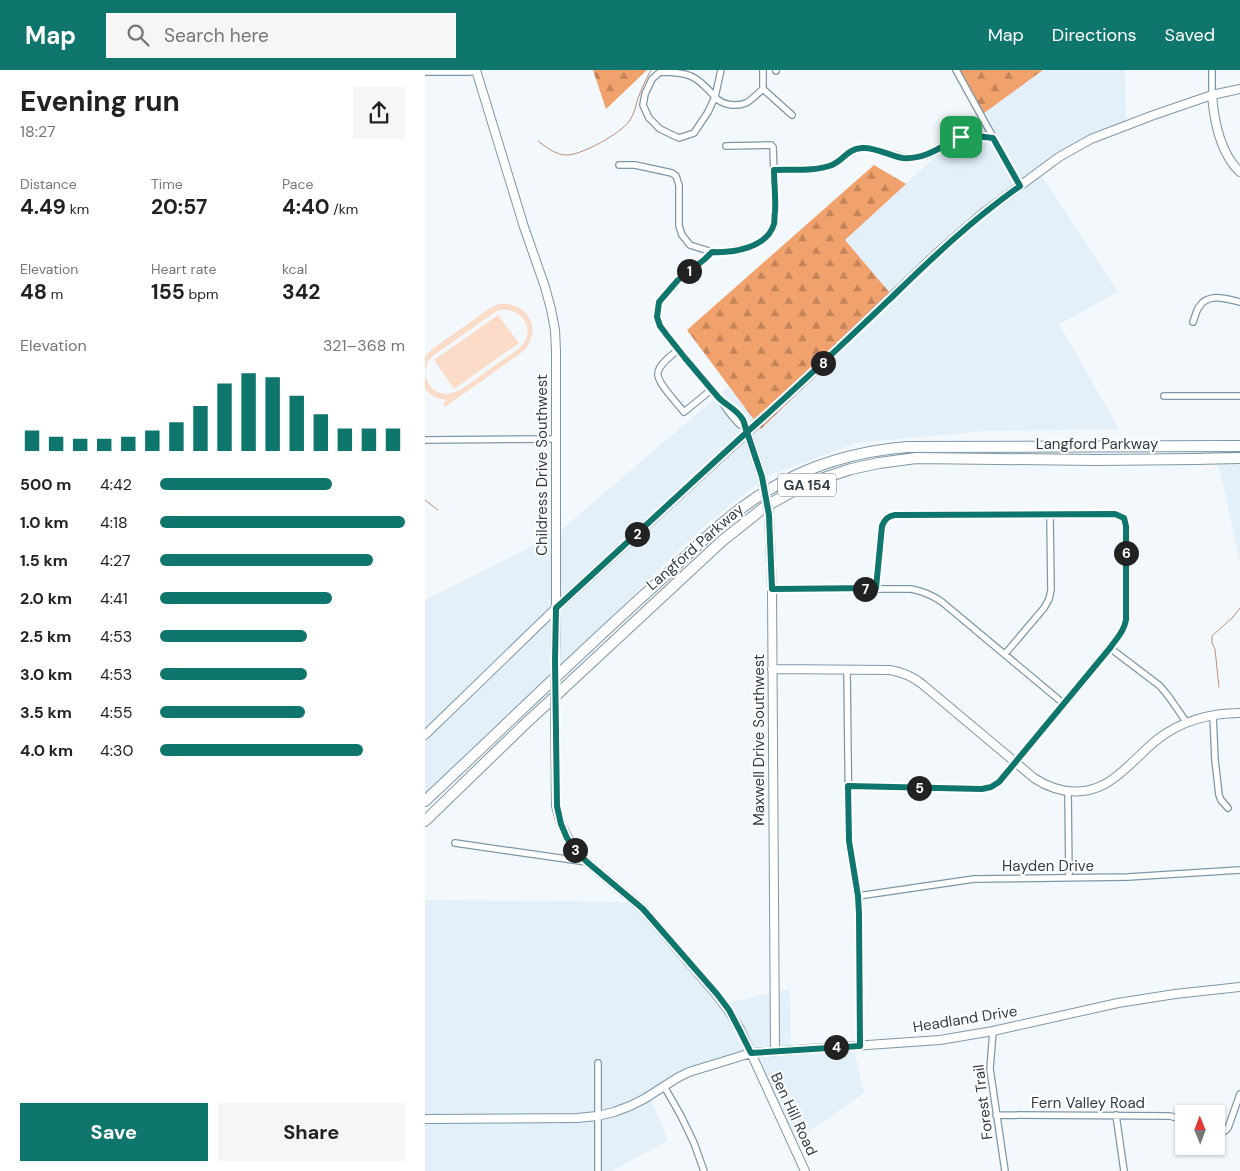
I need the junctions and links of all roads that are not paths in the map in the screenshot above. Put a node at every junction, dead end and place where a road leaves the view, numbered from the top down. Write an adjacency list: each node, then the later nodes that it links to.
1 (476, 70): 6 (street); 26 (street, Childress Drive Southwest)
2 (721, 70): 10 (street)
3 (763, 70): 7 (street)
4 (956, 70): 12 (street)
5 (1212, 70): 9 (street)
6 (425, 72)
7 (763, 89): 10 (street); 11 (street)
8 (1240, 89): 9 (street)
9 (1212, 95): 16 (street); 17 (street)
10 (715, 97): 10 (street)
11 (792, 116)
12 (993, 138): 15 (street); 17 (street)
13 (726, 146): 15 (street)
14 (619, 165): 18 (street)
15 (774, 170): 18 (street)
16 (1240, 172)
17 (1020, 186): 25 (street)
18 (712, 252): 21 (street)
19 (1240, 302): 20 (street)
20 (1193, 322)
21 (678, 350): 22 (street); 22 (street)
22 (711, 390): 25 (street)
23 (1164, 396): 24 (street)
24 (1240, 396)
25 (745, 429): 33 (street, Maxwell Drive Southwest, bridge); 34 (street)
26 (556, 439): 27 (street); 31 (street, Childress Drive Southwest)
27 (425, 440)
28 (1240, 446): 49 (highway, Langford Parkway / GA 154)
29 (1240, 458): 48 (highway, Langford Parkway / GA 154)
30 (1050, 514): 32 (street); 36 (street); 37 (street)
31 (556, 584): 34 (street); 35 (street, Childress Drive Southwest)
32 (876, 588): 33 (street); 37 (street)
33 (772, 589): 38 (street, Maxwell Drive Southwest)
34 (573, 593): 35 (street)
35 (556, 608): 44 (street); 54 (street, Childress Drive Southwest, bridge)
36 (1110, 648): 40 (street); 43 (street)
37 (1005, 654): 40 (street)
38 (772, 669): 39 (street); 61 (street, Maxwell Drive Southwest)
39 (847, 669): 45 (street); 46 (street)
40 (1064, 704): 45 (street)
41 (1240, 713): 42 (street)
42 (1213, 715): 43 (street); 50 (street)
43 (1187, 723): 47 (street)
44 (425, 735)
45 (1016, 763): 46 (street); 47 (street)
46 (848, 786): 57 (street)
47 (1068, 792): 56 (street)
48 (447, 800): 51 (highway, Langford Parkway / GA 154); 52 (highway)
49 (425, 801)
50 (1228, 808)
51 (425, 820)
52 (425, 826)
53 (455, 843): 54 (street)
54 (587, 862): 62 (street, Ben Hill Road)
55 (1240, 870): 56 (street, Hayden Drive)
56 (1069, 878): 57 (street, Hayden Drive)
57 (858, 896): 60 (street)
58 (1240, 988): 59 (street, Headland Drive)
59 (993, 1030): 60 (street, Headland Drive); 68 (street, Forest Trail)
60 (860, 1046): 61 (street, Headland Drive)
61 (775, 1051): 62 (street, Headland Drive)
62 (751, 1053): 64 (street, Headland Drive); 74 (street, Ben Hill Road)
63 (598, 1063): 67 (street)
64 (664, 1086): 67 (street, Headland Drive); 73 (street)
65 (1240, 1094): 71 (street)
66 (1116, 1115): 68 (street, Fern Valley Road); 69 (street, Fern Valley Road); 76 (street)
67 (597, 1116): 70 (street, Headland Drive); 72 (street)
68 (997, 1116): 75 (street, Forest Trail)
69 (1175, 1117)
70 (425, 1119)
71 (1225, 1131)
72 (597, 1171)
73 (704, 1171)
74 (805, 1171)
75 (1005, 1171)
76 (1124, 1171)

